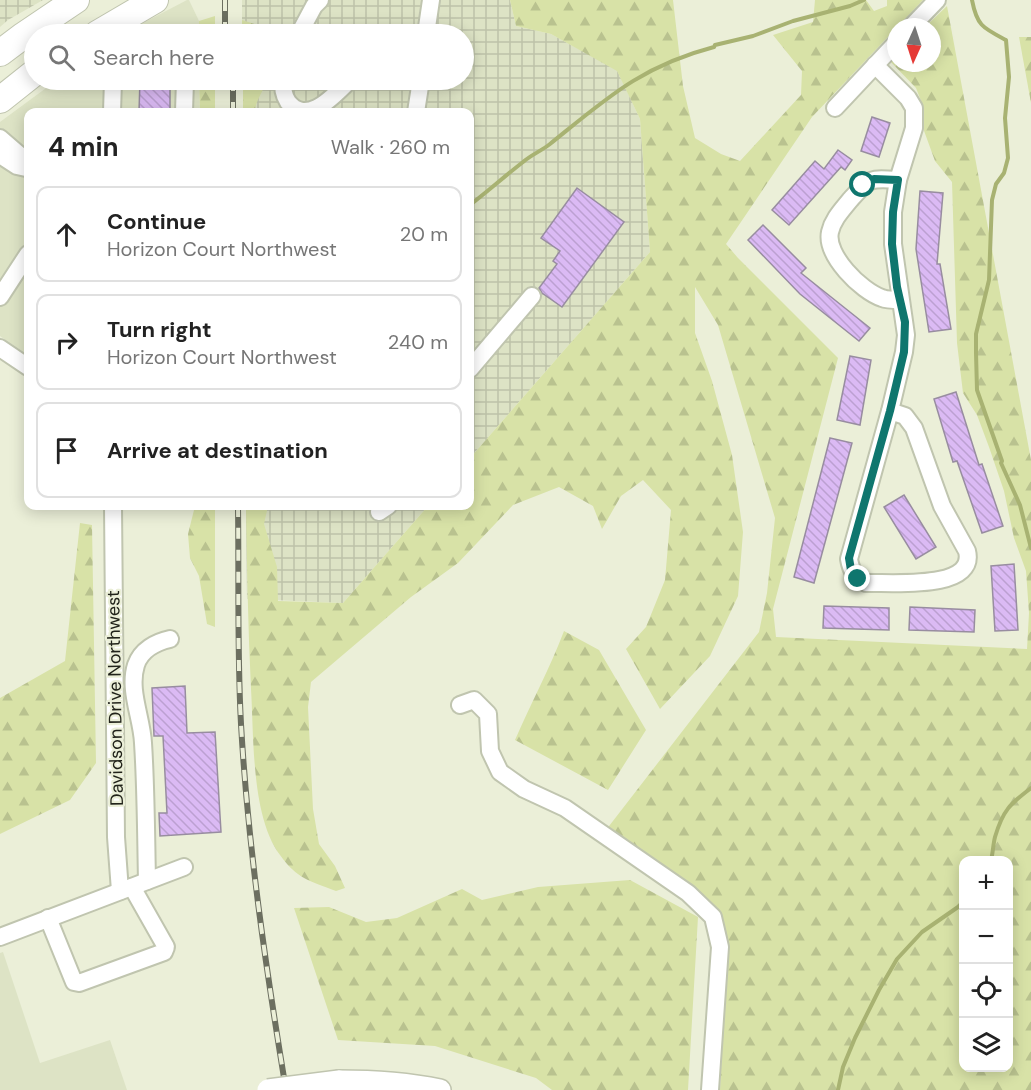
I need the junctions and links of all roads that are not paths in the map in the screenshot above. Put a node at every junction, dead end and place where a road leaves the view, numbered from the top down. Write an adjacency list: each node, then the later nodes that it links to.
1 (76, 0): 7 (highway)
2 (155, 0): 8 (highway)
3 (320, 0): 9 (street)
4 (432, 0): 10 (street)
5 (937, 0): 6 (street)
6 (920, 18)
7 (39, 24)
8 (114, 24)
9 (304, 24)
10 (428, 24)
11 (24, 34): 13 (highway)
12 (887, 52): 14 (street)
13 (0, 53)
14 (875, 65): 27 (street); 32 (street)
15 (24, 81): 21 (highway)
16 (113, 90): 22 (street)
17 (185, 90): 23 (street)
18 (283, 90): 24 (street)
19 (340, 90): 25 (street)
20 (419, 90): 26 (street)
21 (0, 100)
22 (112, 108)
23 (184, 108)
24 (294, 108)
25 (316, 108)
26 (417, 108)
27 (835, 108)
28 (0, 138): 30 (street)
29 (0, 155): 31 (street)
30 (24, 162)
31 (24, 168)
32 (898, 180): 36 (street); 36 (street)
33 (24, 260): 34 (street)
34 (0, 297)
35 (532, 297): 39 (street)
36 (900, 300): 40 (street)
37 (0, 348): 38 (street)
38 (24, 364)
39 (474, 364)
40 (890, 411): 40 (street)
41 (113, 510): 43 (street, Davidson Drive Northwest)
42 (170, 639): 44 (street)
43 (114, 660): 44 (street); 47 (street, Davidson Drive Northwest)
44 (138, 661): 47 (street)
45 (460, 705): 52 (street)
46 (183, 867): 47 (street)
47 (133, 886): 48 (street); 48 (street, Davidson Drive Northwest)
48 (48, 918): 49 (street)
49 (0, 937)
50 (268, 1090): 51 (main road, bridge)
51 (440, 1090)
52 (710, 1090)

